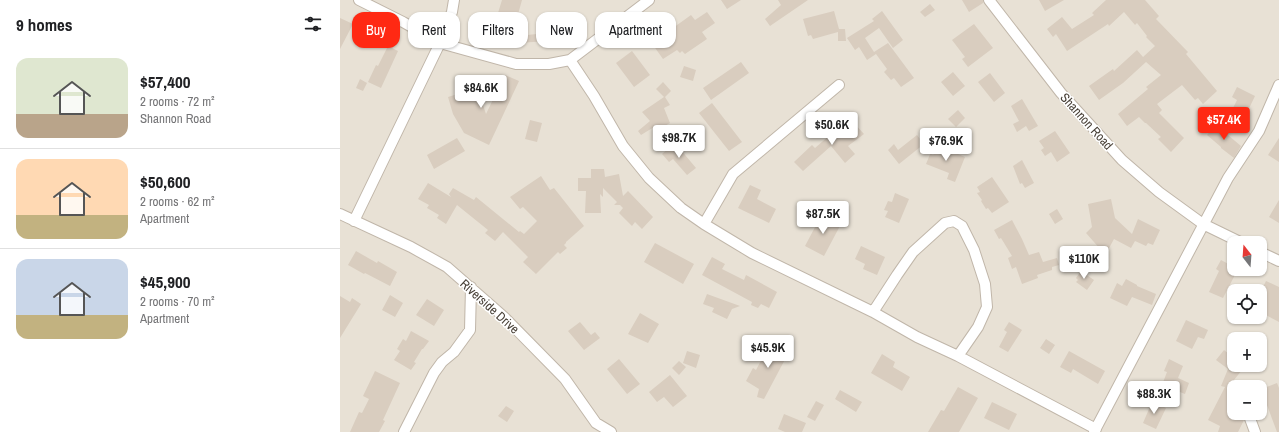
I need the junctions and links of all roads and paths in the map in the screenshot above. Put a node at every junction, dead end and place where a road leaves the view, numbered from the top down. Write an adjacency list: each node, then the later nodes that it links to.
1 (359, 0): 6 (street)
2 (454, 0): 5 (street)
3 (650, 0): 9 (street)
4 (989, 0): 15 (street, Shannon Road)
5 (452, 12)
6 (408, 25)
7 (438, 48): 13 (street)
8 (458, 48): 9 (street)
9 (570, 60): 14 (street)
10 (839, 85): 14 (street)
11 (1279, 85): 15 (street)
12 (340, 214): 13 (street, Riverside Drive)
13 (354, 221): 19 (street, Riverside Drive)
14 (704, 224): 20 (street)
15 (1203, 224): 16 (street, Shannon Road); 23 (street)
16 (1228, 236)
17 (1267, 255): 18 (street)
18 (1279, 261)
19 (471, 287): 24 (street); 25 (street, Riverside Drive)
20 (873, 312): 21 (street); 21 (street)
21 (958, 356): 23 (street)
22 (1251, 420): 26 (street)
23 (1095, 430)
24 (404, 432)
25 (611, 432)
26 (1255, 432)

